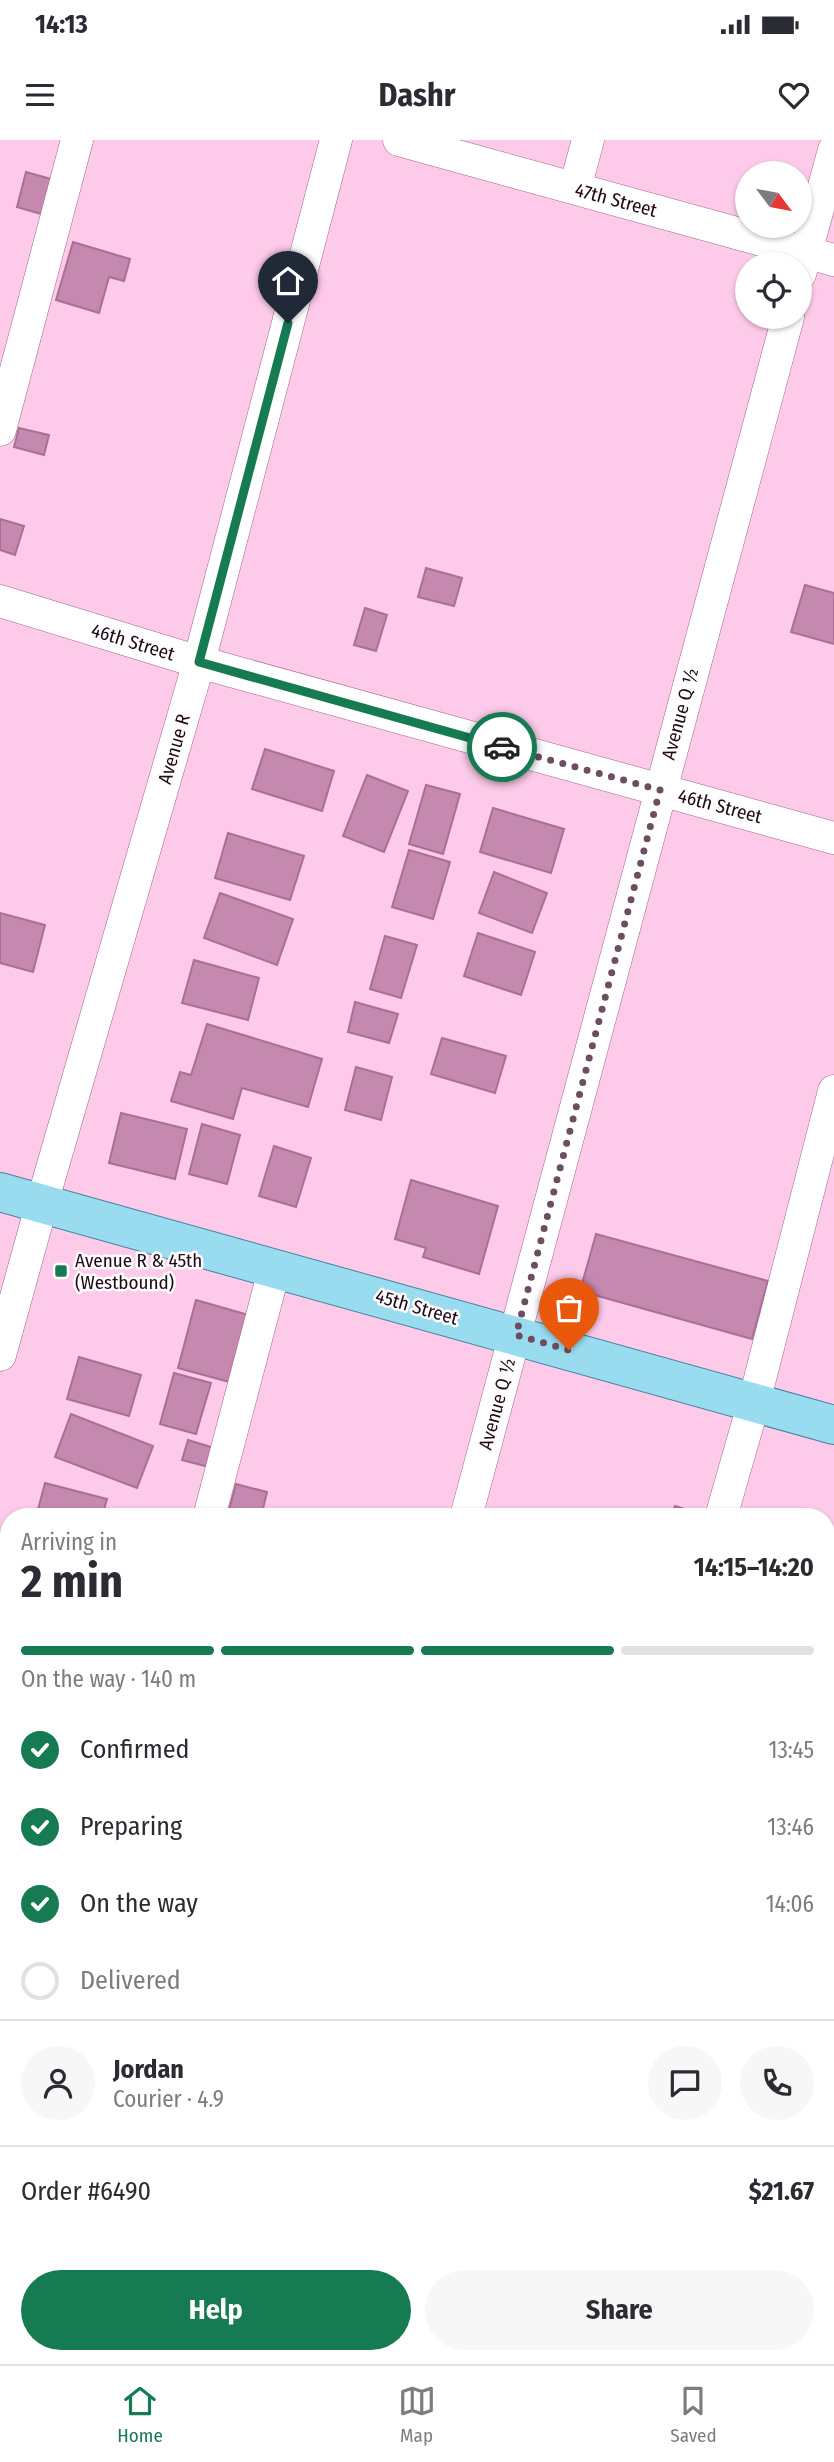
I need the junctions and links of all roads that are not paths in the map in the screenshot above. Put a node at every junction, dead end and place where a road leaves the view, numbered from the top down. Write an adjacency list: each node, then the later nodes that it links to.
1 (77, 140): 9 (street)
2 (336, 140): 11 (street, Avenue R)
3 (399, 140): 6 (street, 47th Street)
4 (588, 140): 6 (street)
5 (834, 150): 7 (street)
6 (575, 188): 7 (street, 47th Street)
7 (813, 262)
8 (785, 329): 12 (street, Avenue Q ½)
9 (0, 430)
10 (0, 601): 11 (street, 46th Street)
11 (199, 662): 12 (street, 46th Street); 16 (street, Avenue R)
12 (660, 790): 13 (street, 46th Street); 18 (street, Avenue Q ½)
13 (834, 838)
14 (834, 1091): 20 (street)
15 (0, 1192): 16 (main road, 45th Street)
16 (42, 1203): 17 (main road, 45th Street); 19 (street, Avenue R)
17 (275, 1267): 18 (main road, 45th Street); 22 (street)
18 (516, 1335): 20 (main road, 45th Street); 23 (street, Avenue Q ½)
19 (0, 1355)
20 (754, 1402): 21 (main road, 45th Street); 24 (street)
21 (834, 1424)
22 (211, 1508)
23 (468, 1508)
24 (724, 1508)

